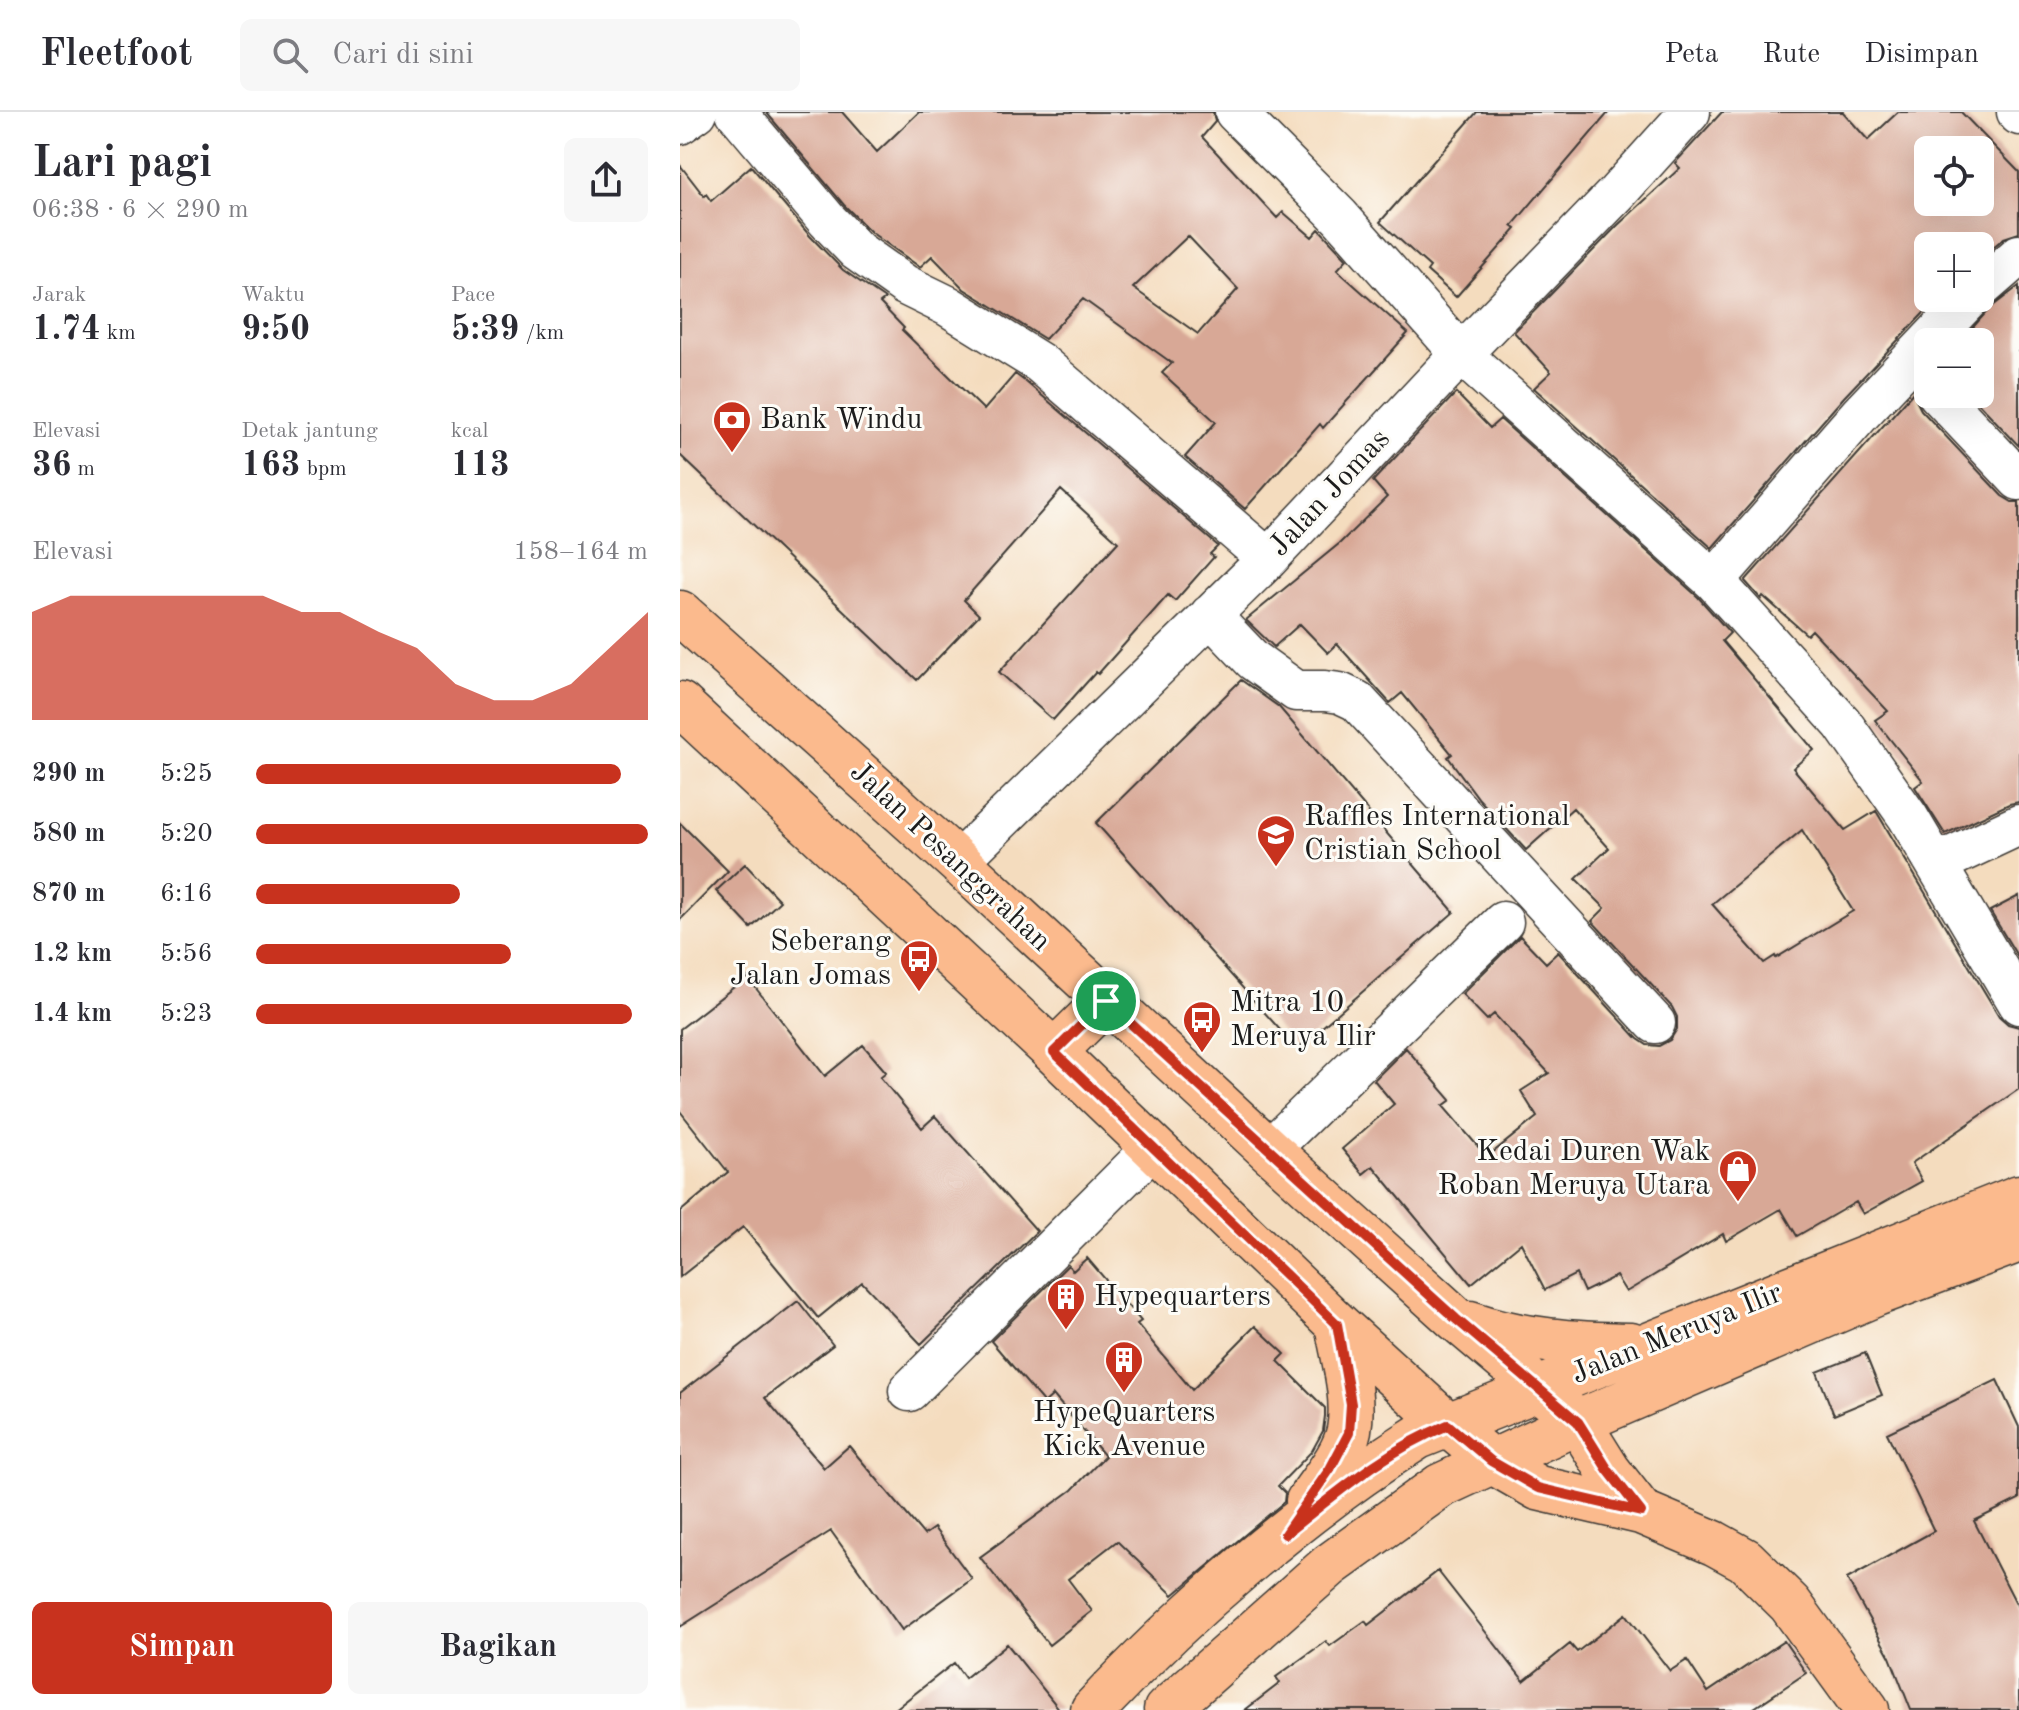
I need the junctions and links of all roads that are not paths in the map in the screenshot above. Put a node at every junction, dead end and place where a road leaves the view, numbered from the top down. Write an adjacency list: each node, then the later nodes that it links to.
1 (697, 112): 5 (street)
2 (736, 112): 12 (street)
3 (1235, 112): 8 (street)
4 (1690, 112): 8 (street, Jalan Jomas)
5 (680, 124)
6 (2019, 255): 7 (street)
7 (1994, 277)
8 (1461, 354): 12 (street, Jalan Jomas); 13 (street)
9 (1914, 377): 13 (street)
10 (1951, 408): 11 (street)
11 (2019, 480)
12 (1268, 559): 15 (street, Jalan Jomas)
13 (1714, 581): 19 (street)
14 (680, 613): 18 (main road, Jalan Pesanggrahan)
15 (1210, 615): 18 (street, Jalan Jomas); 23 (street)
16 (680, 704): 24 (main road)
17 (2019, 825): 19 (street)
18 (958, 862): 21 (main road, Jalan Pesanggrahan)
19 (1936, 864): 22 (street)
20 (1503, 922): 26 (street)
21 (1106, 1001): 24 (main road); 26 (main road, Jalan Pesanggrahan)
22 (2019, 1004)
23 (1655, 1023)
24 (1054, 1052): 25 (main road)
25 (1154, 1147): 30 (main road); 33 (street)
26 (1269, 1150): 29 (main road, Jalan Pesanggrahan)
27 (2019, 1197): 31 (main road, Jalan Meruya Ilir)
28 (2019, 1240): 34 (main road, Jalan Meruya Ilir)
29 (1456, 1319): 31 (main road); 32 (main road, Jalan Pesanggrahan)
30 (1337, 1324): 35 (main road); 38 (main road)
31 (1647, 1345): 32 (main road, Jalan Meruya Ilir)
32 (1541, 1389): 34 (main road, Jalan Pesanggrahan); 35 (main road, Jalan Meruya Ilir)
33 (909, 1391)
34 (1578, 1422): 36 (main road, Jalan Meruya Ilir); 37 (main road, Jalan Pesanggrahan)
35 (1448, 1425): 36 (main road); 38 (main road, Jalan Meruya Ilir)
36 (1491, 1461): 37 (main road); 40 (main road, Jalan Meruya Ilir)
37 (1641, 1512): 41 (main road)
38 (1285, 1534): 39 (main road, Jalan Meruya Ilir)
39 (1093, 1710)
40 (1166, 1710)
41 (1867, 1710)

